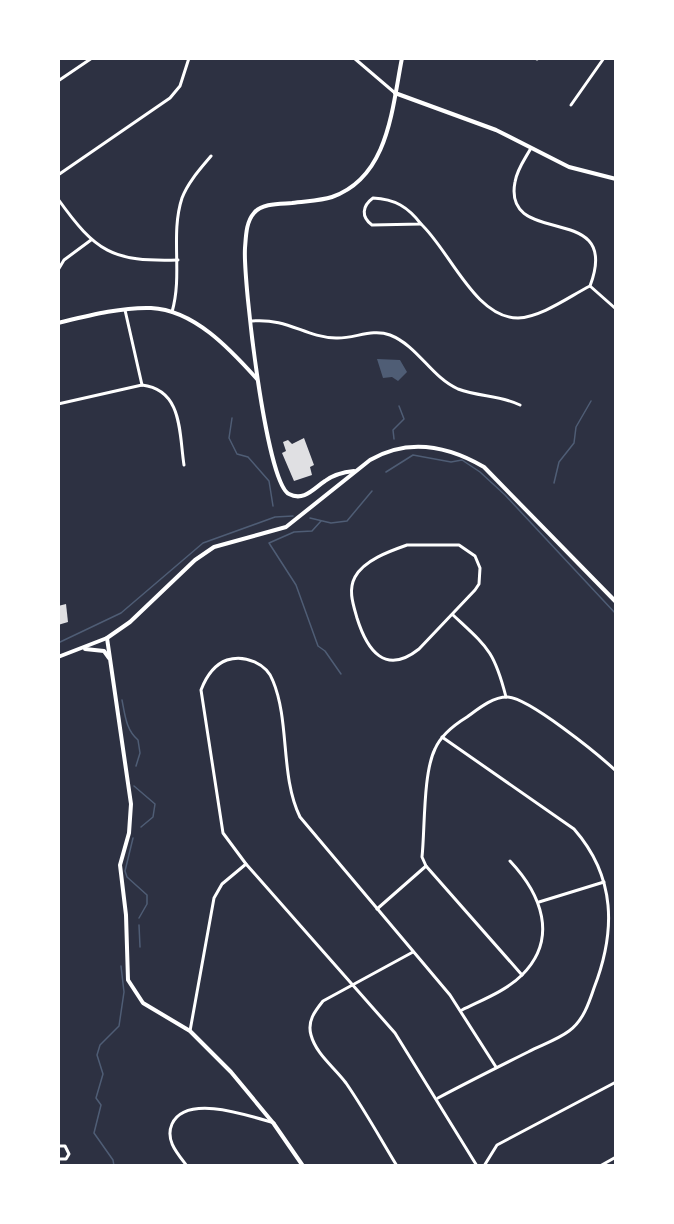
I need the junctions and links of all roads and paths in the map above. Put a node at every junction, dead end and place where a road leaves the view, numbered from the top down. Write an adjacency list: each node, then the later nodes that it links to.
1 (92, 58): 6 (street)
2 (189, 58): 11 (street)
3 (354, 58): 7 (street)
4 (402, 58): 7 (street)
5 (604, 58): 8 (street)
6 (58, 81)
7 (395, 93): 9 (street); 22 (street)
8 (571, 105)
9 (531, 148): 12 (street); 18 (street)
10 (211, 156): 16 (street)
11 (58, 175)
12 (615, 179)
13 (58, 199): 15 (street)
14 (422, 224): 14 (street); 18 (street)
15 (91, 240): 16 (street); 17 (street)
16 (178, 260): 21 (street)
17 (58, 270)
18 (590, 286): 19 (street)
19 (615, 309)
20 (125, 310): 21 (street); 23 (street); 25 (street)
21 (172, 312): 24 (street)
22 (252, 321): 24 (street); 27 (street)
23 (58, 323)
24 (257, 379): 29 (street)
25 (142, 385): 26 (street); 28 (street)
26 (58, 404)
27 (520, 405)
28 (184, 465)
29 (354, 471): 30 (street); 32 (street)
30 (615, 602)
31 (453, 615): 31 (street); 36 (street)
32 (107, 638): 33 (street); 35 (street)
33 (84, 649): 34 (street); 35 (street)
34 (58, 657)
35 (111, 661): 49 (street)
36 (506, 696): 37 (street); 38 (street)
37 (442, 737): 41 (street); 42 (street)
38 (615, 771)
39 (510, 861): 43 (street)
40 (246, 864): 44 (street); 47 (street); 49 (street)
41 (426, 866): 44 (street); 46 (street)
42 (604, 882): 43 (street); 50 (street)
43 (539, 902): 46 (street)
44 (377, 909): 45 (street)
45 (413, 952): 47 (street); 48 (street)
46 (522, 975): 48 (street)
47 (353, 985): 52 (street); 60 (street)
48 (462, 1010): 50 (street)
49 (190, 1031): 53 (street)
50 (496, 1067): 52 (street)
51 (615, 1082): 62 (street)
52 (437, 1098): 61 (street)
53 (274, 1124): 58 (street); 59 (street)
54 (58, 1146): 56 (street)
55 (615, 1157): 63 (street)
56 (60, 1160): 57 (street)
57 (60, 1166)
58 (187, 1166)
59 (303, 1166)
60 (397, 1166)
61 (477, 1166)
62 (484, 1166)
63 (600, 1166)

